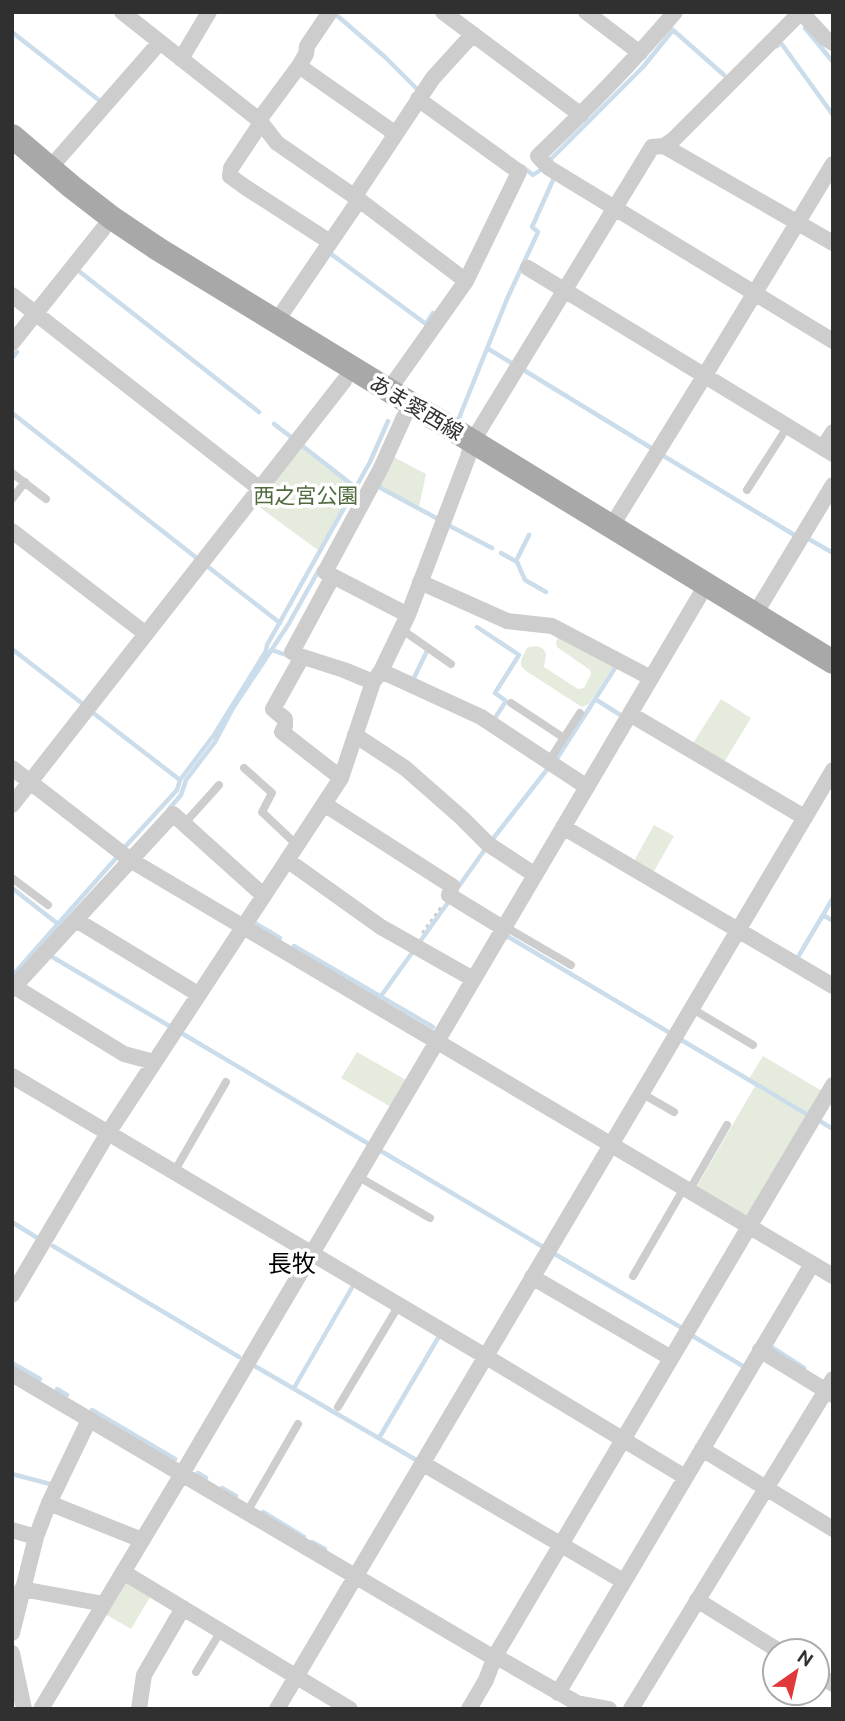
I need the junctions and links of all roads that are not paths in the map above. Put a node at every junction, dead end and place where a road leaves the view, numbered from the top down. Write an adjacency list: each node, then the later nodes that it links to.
1 (122, 12): 9 (street)
2 (209, 12): 12 (street)
3 (330, 12): 13 (street)
4 (443, 12): 8 (street)
5 (586, 12): 11 (street)
6 (674, 12): 11 (street)
7 (793, 15): 10 (street); 19 (street)
8 (473, 34): 14 (street); 15 (street)
9 (160, 42): 12 (street); 22 (street)
10 (833, 43)
11 (640, 52): 15 (street)
12 (181, 59): 16 (street)
13 (299, 66): 16 (street); 17 (street)
14 (418, 99): 17 (street); 30 (street)
15 (581, 115): 24 (street)
16 (260, 122): 23 (street); 27 (street)
17 (396, 134): 23 (street)
18 (12, 136): 22 (main road, あま愛西線)
19 (664, 146): 24 (street); 25 (street)
20 (12, 155): 26 (main road, あま愛西線)
21 (833, 164): 25 (street)
22 (50, 168): 35 (main road, あま愛西線)
23 (358, 199): 27 (street); 30 (street)
24 (615, 208): 31 (street); 32 (street)
25 (796, 223): 28 (street); 32 (street)
26 (103, 229): 34 (street); 39 (main road, あま愛西線)
27 (330, 242): 35 (street)
28 (833, 243)
29 (528, 268): 31 (street)
30 (466, 281): 40 (street)
31 (565, 290): 38 (street); 44 (street)
32 (754, 293): 36 (street); 38 (street)
33 (12, 295): 34 (street)
34 (35, 313): 37 (street); 49 (street)
35 (276, 322): 40 (main road, あま愛西線)
36 (833, 341)
37 (12, 343)
38 (705, 375): 42 (street); 53 (street)
39 (344, 381): 41 (main road, あま愛西線); 49 (street)
40 (388, 391): 44 (main road, あま愛西線)
41 (404, 417): 44 (main road, あま愛西線); 55 (street)
42 (788, 426): 45 (street); 50 (lane)
43 (833, 432): 45 (street)
44 (470, 449): 53 (main road, あま愛西線); 56 (street); 57 (main road, あま愛西線)
45 (828, 451)
46 (12, 473): 47 (lane)
47 (25, 482): 51 (lane); 52 (lane)
48 (833, 485): 58 (street)
49 (260, 488): 60 (street)
50 (747, 490)
51 (12, 499)
52 (46, 499)
53 (611, 527): 57 (main road, あま愛西線)
54 (12, 531): 60 (street)
55 (333, 576): 59 (street); 61 (street)
56 (420, 582): 59 (street); 65 (street)
57 (703, 591): 58 (main road, あま愛西線); 65 (street); 66 (main road, あま愛西線)
58 (755, 614): 62 (main road, あま愛西線)
59 (405, 622): 63 (lane); 64 (street)
60 (146, 634): 77 (street)
61 (302, 657): 64 (street); 76 (street)
62 (833, 662)
63 (451, 664)
64 (377, 677): 70 (street); 72 (street)
65 (652, 678): 69 (street)
66 (833, 679)
67 (511, 703): 71 (lane)
68 (580, 713): 71 (lane)
69 (630, 714): 79 (street); 83 (street)
70 (355, 735): 76 (street); 89 (street)
71 (564, 738): 72 (lane)
72 (549, 761): 79 (street)
73 (12, 768): 77 (street)
74 (244, 768): 86 (lane)
75 (833, 770): 80 (street)
76 (341, 778): 81 (street)
77 (30, 782): 82 (street); 87 (street)
78 (219, 785): 84 (lane)
79 (587, 786): 85 (street)
80 (826, 795): 83 (street)
81 (324, 804): 86 (street); 95 (street)
82 (12, 805)
83 (804, 817): 96 (street)
84 (184, 824): 87 (street); 91 (street)
85 (563, 827): 89 (street); 96 (street)
86 (297, 845): 88 (street)
87 (127, 857): 93 (street); 94 (street)
88 (287, 860): 91 (street); 98 (street)
89 (535, 875): 95 (street)
90 (12, 878): 92 (lane)
91 (263, 895): 94 (street)
92 (48, 905)
93 (76, 920): 100 (street); 101 (street)
94 (242, 926): 101 (street); 103 (street)
95 (504, 927): 97 (lane); 98 (street)
96 (737, 929): 99 (street); 102 (street)
97 (571, 965)
98 (473, 979): 103 (street)
99 (833, 986)
100 (13, 988): 105 (street)
101 (198, 994): 105 (street)
102 (691, 1009): 104 (lane); 109 (street)
103 (436, 1041): 113 (street); 115 (street)
104 (753, 1045)
105 (154, 1062): 112 (street)
106 (12, 1076): 112 (street)
107 (226, 1082): 114 (lane)
108 (833, 1085): 118 (street)
109 (641, 1093): 110 (lane); 113 (street)
110 (674, 1112)
111 (727, 1125): 116 (lane)
112 (108, 1133): 114 (street); 124 (street)
113 (611, 1145): 116 (street); 123 (street)
114 (174, 1172): 119 (street)
115 (357, 1177): 117 (lane); 119 (street)
116 (686, 1189): 118 (street); 121 (lane)
117 (430, 1218)
118 (750, 1227): 120 (street); 128 (street)
119 (312, 1253): 125 (street); 137 (street)
120 (812, 1264): 122 (street); 126 (street)
121 (633, 1276)
122 (833, 1276)
123 (532, 1278): 127 (street); 128 (street)
124 (12, 1295)
125 (399, 1305): 127 (street); 131 (lane)
126 (760, 1350): 130 (street); 135 (street)
127 (485, 1356): 134 (street); 136 (street)
128 (671, 1358): 134 (street)
129 (12, 1374): 132 (street)
130 (830, 1388): 139 (street)
131 (338, 1407)
132 (89, 1420): 137 (street); 140 (street)
133 (298, 1424): 141 (lane)
134 (622, 1439): 138 (street); 146 (street)
135 (702, 1449): 138 (street); 139 (street)
136 (422, 1463): 146 (street); 148 (street)
137 (181, 1474): 141 (street); 145 (street)
138 (685, 1477): 149 (street)
139 (766, 1489): 142 (street); 151 (street)
140 (49, 1503): 144 (street); 145 (street)
141 (246, 1513): 148 (street)
142 (833, 1529)
143 (12, 1530): 144 (street)
144 (36, 1537): 150 (street)
145 (142, 1540): 147 (street)
146 (561, 1544): 149 (street); 158 (street)
147 (123, 1572): 152 (street); 153 (street)
148 (354, 1576): 158 (street); 160 (street)
149 (623, 1581): 161 (street)
150 (19, 1589): 152 (street); 155 (street)
151 (697, 1600): 156 (street); 170 (street)
152 (104, 1604): 164 (street)
153 (183, 1608): 154 (street); 165 (street)
154 (221, 1631): 159 (lane); 160 (street)
155 (12, 1633)
156 (761, 1640)
157 (12, 1653): 163 (street)
158 (495, 1657): 161 (street); 168 (street)
159 (196, 1672)
160 (296, 1676): 166 (street); 167 (street)
161 (558, 1693): 162 (street)
162 (575, 1706): 169 (street)
163 (24, 1709)
164 (41, 1709)
165 (139, 1709)
166 (277, 1709)
167 (350, 1709)
168 (469, 1709)
169 (609, 1709)
170 (631, 1709)

